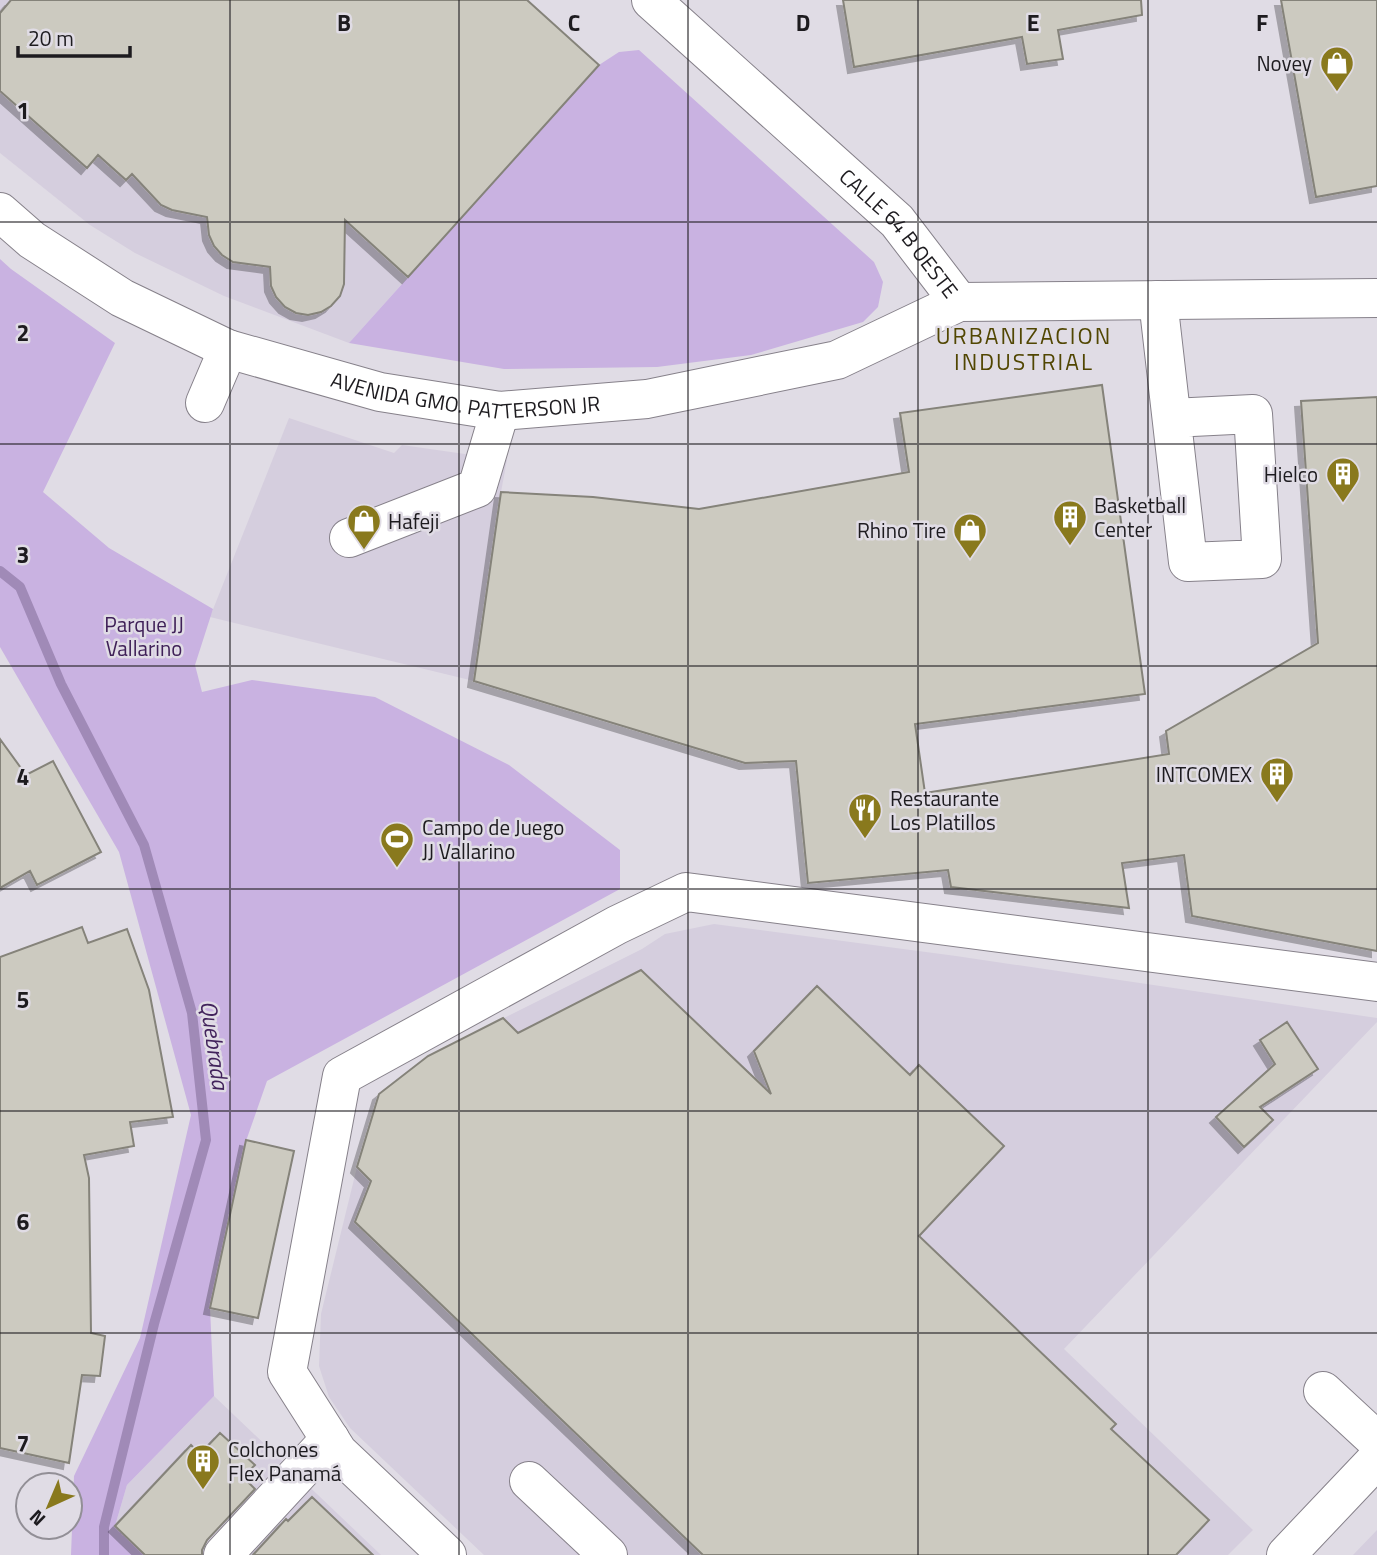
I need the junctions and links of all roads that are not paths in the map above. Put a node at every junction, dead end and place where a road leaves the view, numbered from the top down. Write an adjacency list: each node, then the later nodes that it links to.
1 (651, 0): 5 (street, CALLE 64 B OESTE)
2 (0, 212): 6 (street, AVENIDA GMO. PATTERSON JR)
3 (1377, 298): 4 (street, CALLE 64 B OESTE)
4 (1158, 300): 5 (street, CALLE 64 B OESTE); 9 (street)
5 (959, 302): 8 (street, AVENIDA GMO. PATTERSON JR)
6 (228, 349): 7 (street); 8 (street, AVENIDA GMO. PATTERSON JR)
7 (205, 403)
8 (500, 411): 10 (street)
9 (1171, 418)
10 (349, 538)
11 (1377, 982): 13 (street)
12 (1323, 1391): 14 (street)
13 (330, 1439): 17 (street); 18 (street)
14 (1377, 1441)
15 (1377, 1459): 20 (street)
16 (529, 1481): 19 (street)
17 (223, 1555)
18 (447, 1555)
19 (608, 1555)
20 (1286, 1555)

